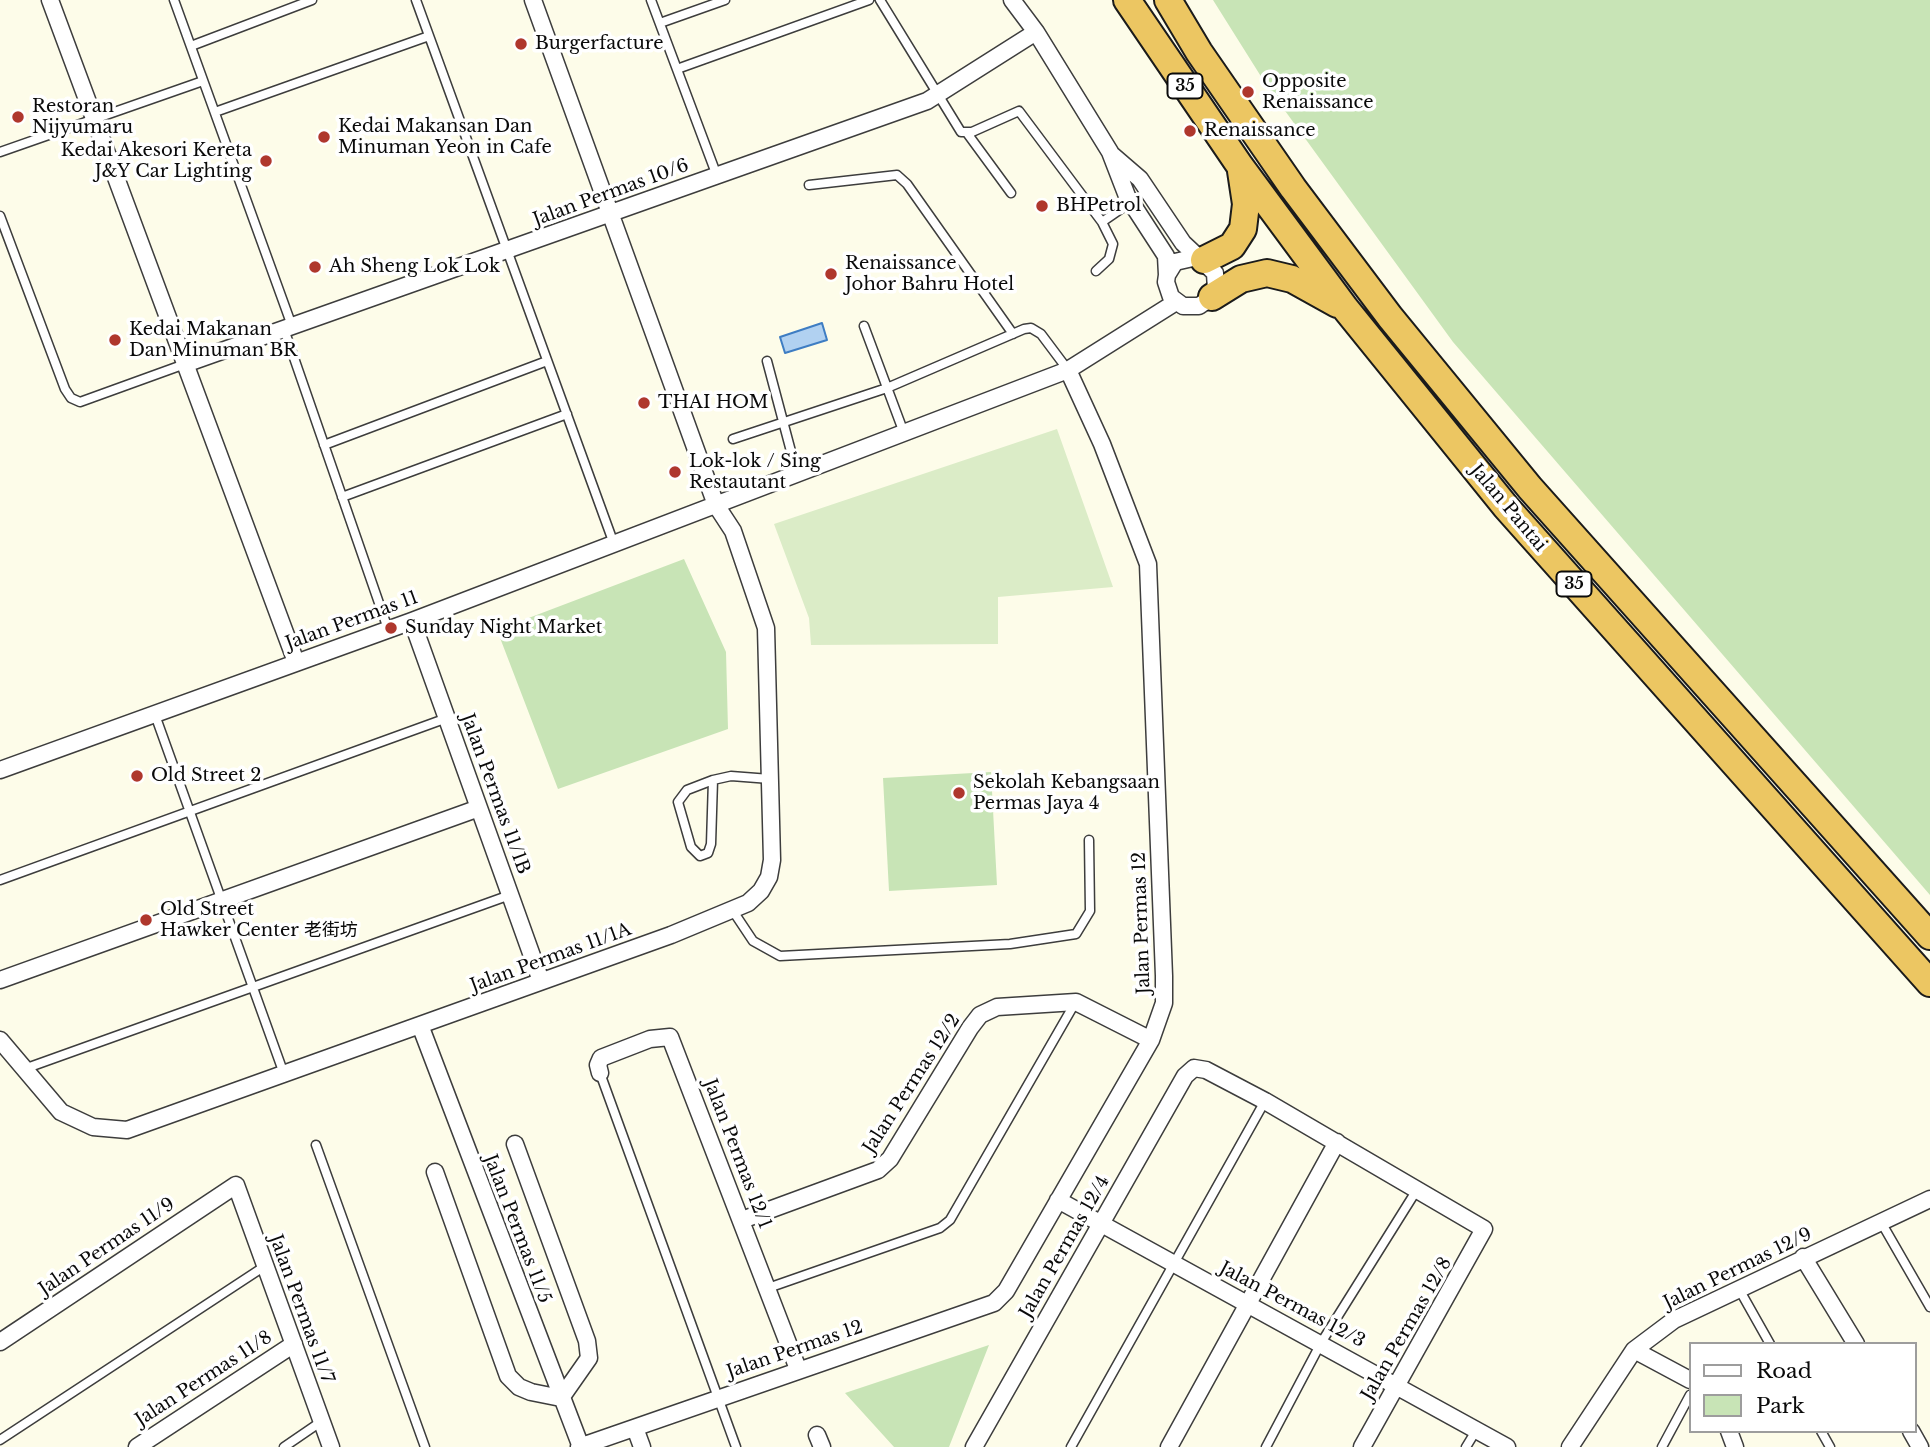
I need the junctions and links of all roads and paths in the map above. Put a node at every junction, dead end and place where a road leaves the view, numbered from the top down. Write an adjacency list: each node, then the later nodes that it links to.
1 (50, 0): 21 (street)
2 (174, 0): 16 (lane)
3 (312, 0): 16 (lane)
4 (416, 0): 15 (lane)
5 (533, 0): 30 (street, Jalan Permas 11/1A)
6 (651, 0): 13 (lane)
7 (724, 0): 13 (lane)
8 (869, 0): 17 (lane)
9 (880, 0): 19 (lane)
10 (1012, 0): 14 (street)
11 (1128, 2): 25 (highway, Jalan Pantai / 35)
12 (1171, 5): 72 (highway, Jalan Pantai / 35)
13 (660, 23): 17 (lane)
14 (1036, 32): 19 (street, Jalan Permas 10/6); 24 (street)
15 (429, 36): 20 (lane); 33 (lane)
16 (191, 46): 18 (lane)
17 (677, 69): 26 (lane)
18 (203, 81): 20 (lane); 21 (lane)
19 (937, 94): 22 (lane); 26 (street, Jalan Permas 10/6)
20 (215, 112): 41 (lane)
21 (94, 119): 23 (lane); 45 (street)
22 (967, 133): 28 (lane); 32 (lane)
23 (0, 152)
24 (1110, 152): 29 (street); 34 (street)
25 (1240, 166): 34 (highway); 39 (highway, Jalan Pantai / 35)
26 (717, 176): 30 (street, Jalan Permas 10/6)
27 (809, 185): 42 (lane)
28 (1012, 192)
29 (1131, 202): 32 (lane); 36 (street)
30 (611, 214): 33 (street, Jalan Permas 10/6); 55 (street, Jalan Permas 11/1A)
31 (0, 216): 45 (lane)
32 (1102, 222): 35 (lane)
33 (507, 251): 41 (street, Jalan Permas 10/6); 43 (lane)
34 (1201, 259): 36 (street); 37 (street)
35 (1096, 271)
36 (1167, 275): 38 (street)
37 (1212, 297): 38 (street); 39 (highway)
38 (1176, 302): 46 (street)
39 (1345, 309): 75 (highway, Jalan Pantai / 35)
40 (864, 326): 47 (lane)
41 (288, 327): 45 (street, Jalan Permas 10/6); 52 (lane)
42 (1013, 334): 46 (lane); 47 (lane)
43 (547, 360): 48 (lane); 52 (lane)
44 (767, 361): 49 (lane)
45 (185, 363): 59 (street)
46 (1068, 370): 50 (street, Jalan Permas 11); 80 (street, Jalan Permas 12)
47 (887, 388): 49 (lane); 50 (lane)
48 (567, 414): 54 (lane); 56 (lane)
49 (783, 422): 51 (lane); 53 (lane)
50 (904, 433): 53 (street, Jalan Permas 11)
51 (733, 439)
52 (324, 445): 54 (lane)
53 (797, 474): 55 (street, Jalan Permas 11)
54 (342, 497): 58 (lane)
55 (716, 505): 56 (street, Jalan Permas 11); 63 (street, Jalan Permas 11/1A)
56 (614, 544): 57 (street, Jalan Permas 11)
57 (412, 621): 58 (street, Jalan Permas 11); 61 (street, Jalan Permas 11/1B)
58 (388, 629): 59 (street, Jalan Permas 11)
59 (296, 662): 60 (street, Jalan Permas 11)
60 (154, 712): 62 (street, Jalan Permas 11); 66 (lane)
61 (447, 718): 65 (street, Jalan Permas 11/1B); 66 (lane)
62 (0, 770)
63 (770, 779): 64 (lane); 71 (street, Jalan Permas 11/1A)
64 (713, 780): 64 (lane)
65 (479, 808): 69 (street, Jalan Permas 11/1B); 70 (street)
66 (190, 810): 68 (lane); 70 (lane)
67 (1089, 840): 71 (lane)
68 (0, 880)
69 (510, 895): 74 (street, Jalan Permas 11/1B); 76 (lane)
70 (223, 900): 73 (street); 76 (lane)
71 (733, 911): 74 (street, Jalan Permas 11/1A)
72 (1930, 936)
73 (0, 980)
74 (541, 981): 78 (street, Jalan Permas 11/1A)
75 (1930, 983)
76 (253, 986): 81 (lane); 83 (lane)
77 (1076, 1002): 80 (street); 93 (street, Jalan Permas 12/2); 99 (lane)
78 (420, 1025): 83 (street, Jalan Permas 11/1A); 112 (street, Jalan Permas 11/5)
79 (0, 1040): 81 (street, Jalan Permas 11/1A)
80 (1151, 1040): 92 (street, Jalan Permas 12)
81 (24, 1069): 83 (street, Jalan Permas 11/1A)
82 (600, 1073): 93 (street, Jalan Permas 12/1); 113 (lane)
83 (284, 1074)
84 (1265, 1101): 85 (street); 95 (street, Jalan Permas 12/4); 97 (lane)
85 (1338, 1142): 90 (street); 101 (street)
86 (515, 1144): 112 (street)
87 (316, 1145): 122 (lane)
88 (435, 1172): 112 (street)
89 (236, 1185): 98 (street, Jalan Permas 11/7); 103 (street, Jalan Permas 11/9)
90 (1418, 1188): 106 (lane); 111 (street, Jalan Permas 12/8)
91 (1930, 1199): 94 (street, Jalan Permas 12/9)
92 (1058, 1200): 95 (street, Jalan Permas 12/3); 109 (street, Jalan Permas 12)
93 (742, 1220): 99 (street, Jalan Permas 12/1)
94 (1880, 1221): 96 (street, Jalan Permas 12/9); 102 (lane)
95 (1101, 1222): 97 (street, Jalan Permas 12/3); 126 (street, Jalan Permas 12/4)
96 (1803, 1257): 100 (street, Jalan Permas 12/9); 105 (street)
97 (1173, 1262): 101 (street, Jalan Permas 12/3); 127 (lane)
98 (265, 1266): 107 (street, Jalan Permas 11/7); 118 (lane)
99 (768, 1288): 109 (street, Jalan Permas 12/1)
100 (1739, 1289): 104 (lane); 108 (street, Jalan Permas 12/9)
101 (1249, 1304): 106 (street, Jalan Permas 12/3); 128 (street)
102 (1930, 1307)
103 (0, 1342)
104 (1769, 1342)
105 (1855, 1342)
106 (1321, 1343): 111 (street, Jalan Permas 12/3); 129 (lane)
107 (293, 1344): 115 (street, Jalan Permas 11/7); 119 (street, Jalan Permas 11/8)
108 (1633, 1350): 110 (street); 133 (street, Jalan Permas 12/9)
109 (798, 1369): 113 (street, Jalan Permas 12)
110 (1688, 1379)
111 (1397, 1384): 117 (street, Jalan Permas 12/3); 130 (street, Jalan Permas 12/8)
112 (561, 1398): 123 (street, Jalan Permas 11/5)
113 (717, 1398): 116 (street, Jalan Permas 12); 125 (lane)
114 (1688, 1399): 134 (lane)
115 (321, 1421): 120 (lane); 121 (street, Jalan Permas 11/7)
116 (635, 1428): 123 (street, Jalan Permas 12); 124 (street)
117 (1476, 1429): 131 (lane); 132 (street, Jalan Permas 12/3)
118 (0, 1440)
119 (136, 1447)
120 (284, 1447)
121 (331, 1447)
122 (425, 1447)
123 (580, 1447)
124 (642, 1447)
125 (736, 1447)
126 (974, 1447)
127 (1071, 1447)
128 (1169, 1447)
129 (1266, 1447)
130 (1363, 1447)
131 (1466, 1447)
132 (1507, 1447)
133 (1570, 1447)
134 (1662, 1447)

